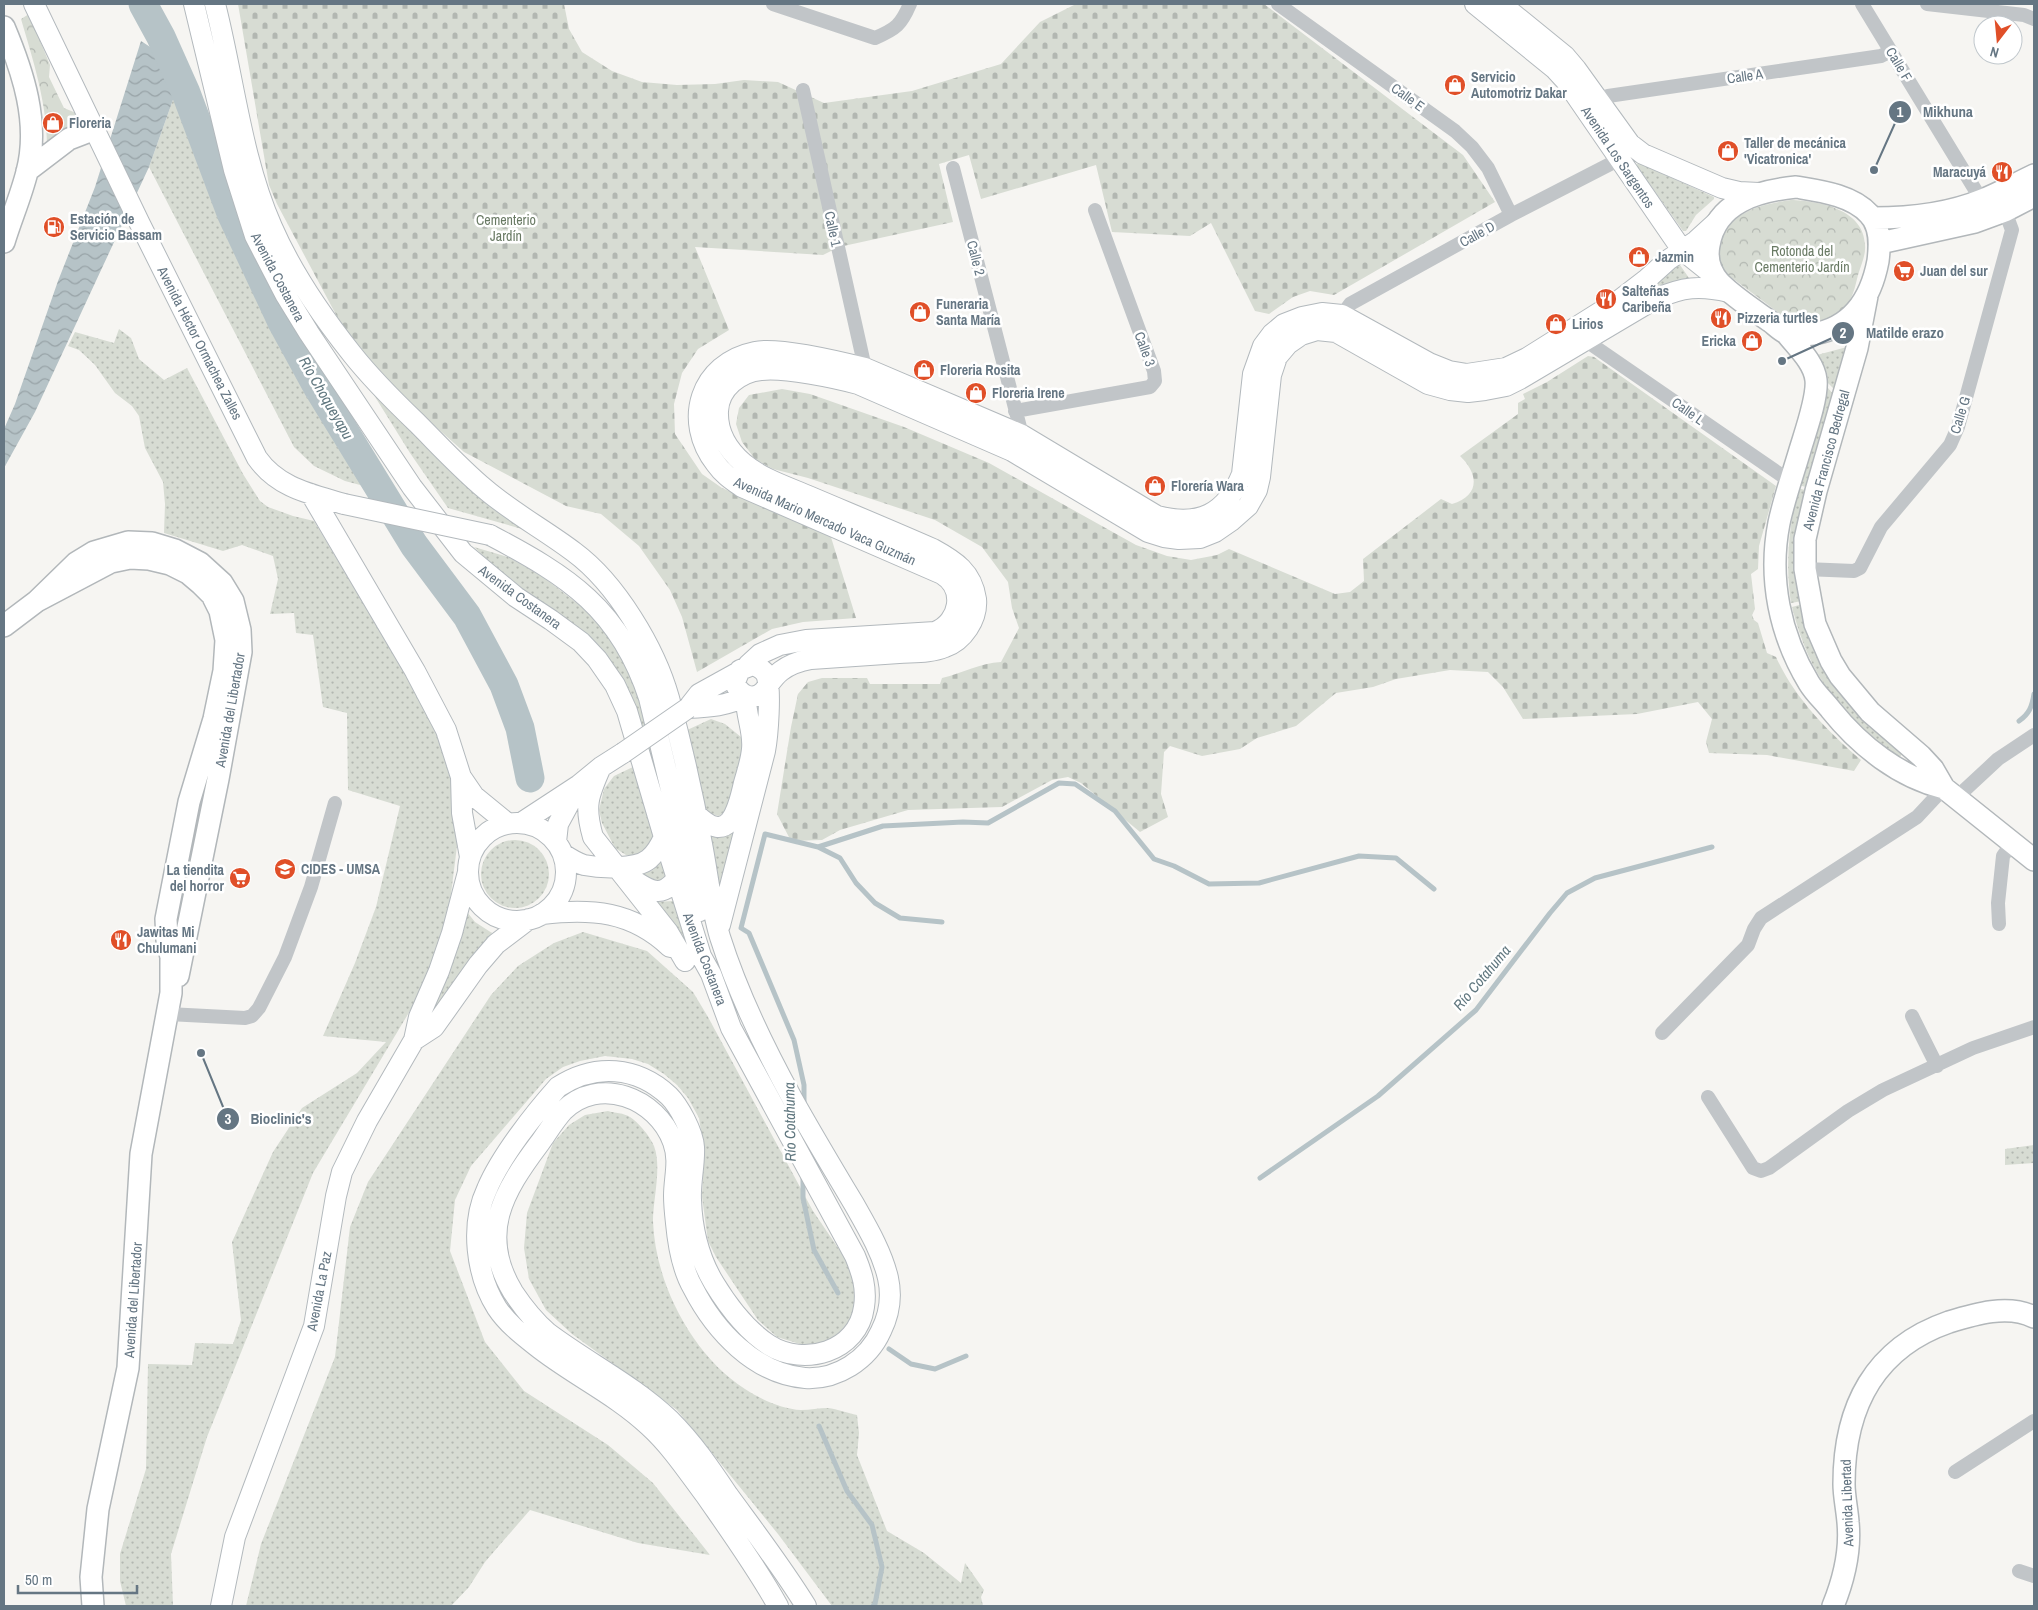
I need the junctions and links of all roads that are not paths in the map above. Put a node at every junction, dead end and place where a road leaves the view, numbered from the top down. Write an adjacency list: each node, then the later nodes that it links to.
1 (34, 4): 15 (main road, Avenida Héctor Ormachea Zalles)
2 (194, 4): 61 (main road, Avenida Costanera)
3 (215, 4): 44 (main road, Avenida Costanera)
4 (773, 4): 5 (street)
5 (910, 4)
6 (1278, 4): 25 (street, Calle E)
7 (1862, 4): 12 (street, Calle F)
8 (1927, 4): 10 (street)
9 (1491, 7): 14 (main road, Avenida Los Sargentos); 16 (main road, Avenida Los Sargentos)
10 (2025, 13)
11 (4, 27): 18 (main road)
12 (1891, 51): 14 (street, Calle A); 22 (street, Calle F)
13 (803, 90): 37 (street, Calle 1)
14 (1599, 100): 20 (main road, Avenida Los Sargentos)
15 (95, 129): 18 (main road); 41 (main road, Avenida Héctor Ormachea Zalles)
16 (1618, 160): 25 (street, Calle D); 30 (main road, Avenida Los Sargentos)
17 (953, 168): 38 (street, Calle 2)
18 (28, 171): 28 (main road)
19 (2034, 175): 22 (main road)
20 (1758, 193): 26 (main road, Avenida Mario Mercado Vaca Guzmán); 27 (main road, Avenida Mario Mercado Vaca Guzmán)
21 (2034, 196): 24 (main road)
22 (1982, 201): 24 (main road); 26 (main road)
23 (1095, 210): 38 (street, Calle 3)
24 (2005, 212): 29 (main road); 43 (street, Calle G)
25 (1511, 215): 34 (street, Calle D)
26 (1873, 218): 29 (main road)
27 (1718, 221): 30 (main road, Avenida Mario Mercado Vaca Guzmán); 31 (main road, Avenida Mario Mercado Vaca Guzmán)
28 (4, 242)
29 (1880, 243): 33 (main road)
30 (1682, 250): 31 (main road, Avenida Los Sargentos); 35 (main road, Avenida Mario Mercado Vaca Guzmán)
31 (1712, 274): 32 (main road, Avenida Mario Mercado Vaca Guzmán)
32 (1729, 292): 35 (main road, Avenida Mario Mercado Vaca Guzmán); 36 (main road, Avenida Mario Mercado Vaca Guzmán)
33 (1867, 296): 36 (main road); 43 (main road, Avenida Francisco Bedregal)
34 (1339, 323): 35 (main road, Avenida Mario Mercado Vaca Guzmán); 39 (main road, Avenida Mario Mercado Vaca Guzmán)
35 (1581, 333): 40 (street, Calle L)
36 (1786, 333): 40 (main road, Avenida Francisco Bedregal)
37 (862, 376): 39 (main road, Avenida Mario Mercado Vaca Guzmán); 46 (main road, Avenida Mario Mercado Vaca Guzmán)
38 (1015, 411): 39 (street, Calle 2)
39 (1017, 443)
40 (1792, 478): 57 (main road, Avenida Francisco Bedregal)
41 (311, 494): 42 (main road, Avenida Héctor Ormachea Zalles, bridge); 55 (main road)
42 (490, 535): 44 (main road); 64 (main road)
43 (1805, 569): 57 (main road, Avenida Francisco Bedregal)
44 (599, 576): 59 (main road, Avenida Costanera)
45 (4, 626): 75 (main road, Avenida del Libertador)
46 (815, 649): 47 (main road, Avenida Mario Mercado Vaca Guzmán); 48 (main road, Avenida Mario Mercado Vaca Guzmán)
47 (743, 669): 48 (main road); 49 (main road); 51 (main road, Avenida Mario Mercado Vaca Guzmán)
48 (767, 684): 49 (main road); 71 (main road)
49 (746, 696): 50 (main road); 52 (main road)
50 (717, 707): 51 (main road); 52 (main road)
51 (688, 708): 54 (main road, Avenida Mario Mercado Vaca Guzmán, bridge)
52 (750, 727): 59 (main road)
53 (2034, 736): 57 (street)
54 (601, 767): 56 (main road, Avenida Mario Mercado Vaca Guzmán); 67 (main road)
55 (461, 776): 60 (main road); 66 (main road)
56 (579, 785): 60 (main road, Avenida Mario Mercado Vaca Guzmán); 63 (main road, Avenida Mario Mercado Vaca Guzmán)
57 (1950, 793): 62 (main road, Avenida Francisco Bedregal); 78 (street)
58 (335, 803): 75 (street)
59 (696, 814): 71 (main road, Avenida Costanera)
60 (514, 823): 63 (main road); 66 (main road)
61 (664, 837): 67 (main road); 68 (main road, Avenida Costanera)
62 (2012, 843): 65 (main road, Avenida Francisco Bedregal); 70 (street)
63 (560, 848): 67 (main road); 69 (main road)
64 (686, 858): 68 (main road); 73 (main road)
65 (2034, 860)
66 (469, 864): 69 (main road); 79 (main road, Avenida La Paz)
67 (616, 867): 68 (main road); 72 (main road)
68 (677, 879): 73 (main road, Avenida Costanera)
69 (535, 916): 72 (main road); 79 (main road, Avenida La Paz)
70 (1999, 924)
71 (718, 932): 90 (main road, Avenida Costanera)
72 (685, 961): 74 (main road)
73 (710, 974): 74 (main road, Avenida Costanera)
74 (718, 994): 89 (main road, Avenida Costanera)
75 (168, 1014): 87 (main road, Avenida del Libertador)
76 (1912, 1016): 80 (street)
77 (2034, 1027): 80 (street)
78 (1662, 1033)
79 (414, 1040): 88 (main road, Avenida La Paz)
80 (1937, 1066): 81 (street)
81 (1708, 1098)
82 (2034, 1316): 91 (main road, Avenida Libertad)
83 (2034, 1421): 84 (street)
84 (1955, 1472)
85 (2019, 1571): 86 (street)
86 (2034, 1576)
87 (92, 1606)
88 (221, 1606)
89 (778, 1606)
90 (806, 1606)
91 (1833, 1606)

